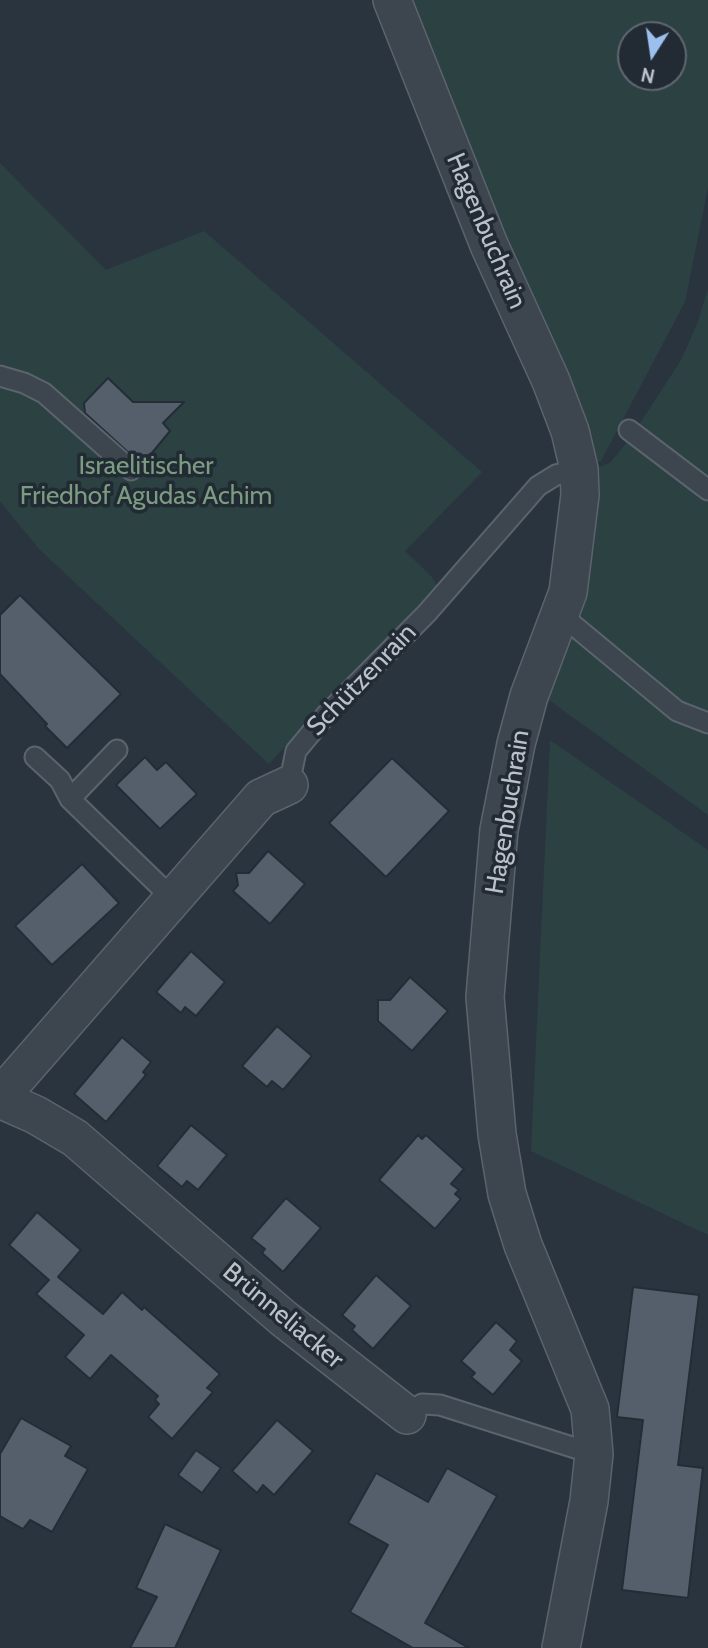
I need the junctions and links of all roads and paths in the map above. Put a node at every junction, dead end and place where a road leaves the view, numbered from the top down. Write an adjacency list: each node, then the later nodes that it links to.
1 (393, 0): 4 (street, Hagenbuchrain)
2 (0, 376): 5 (lane)
3 (629, 430): 6 (lane)
4 (579, 468): 7 (street, Hagenbuchrain); 11 (lane, Schützenrain)
5 (131, 470)
6 (708, 490)
7 (560, 614): 8 (lane); 16 (street, Hagenbuchrain)
8 (708, 723)
9 (117, 750): 12 (lane)
10 (36, 757): 12 (lane)
11 (289, 785): 13 (street, Schützenrain)
12 (70, 799): 13 (lane)
13 (172, 898): 14 (street, Schützenrain)
14 (0, 1098): 15 (street, Brünneliacker)
15 (407, 1415): 16 (lane, Brünneliacker)
16 (594, 1454): 17 (street, Hagenbuchrain)
17 (561, 1648)

